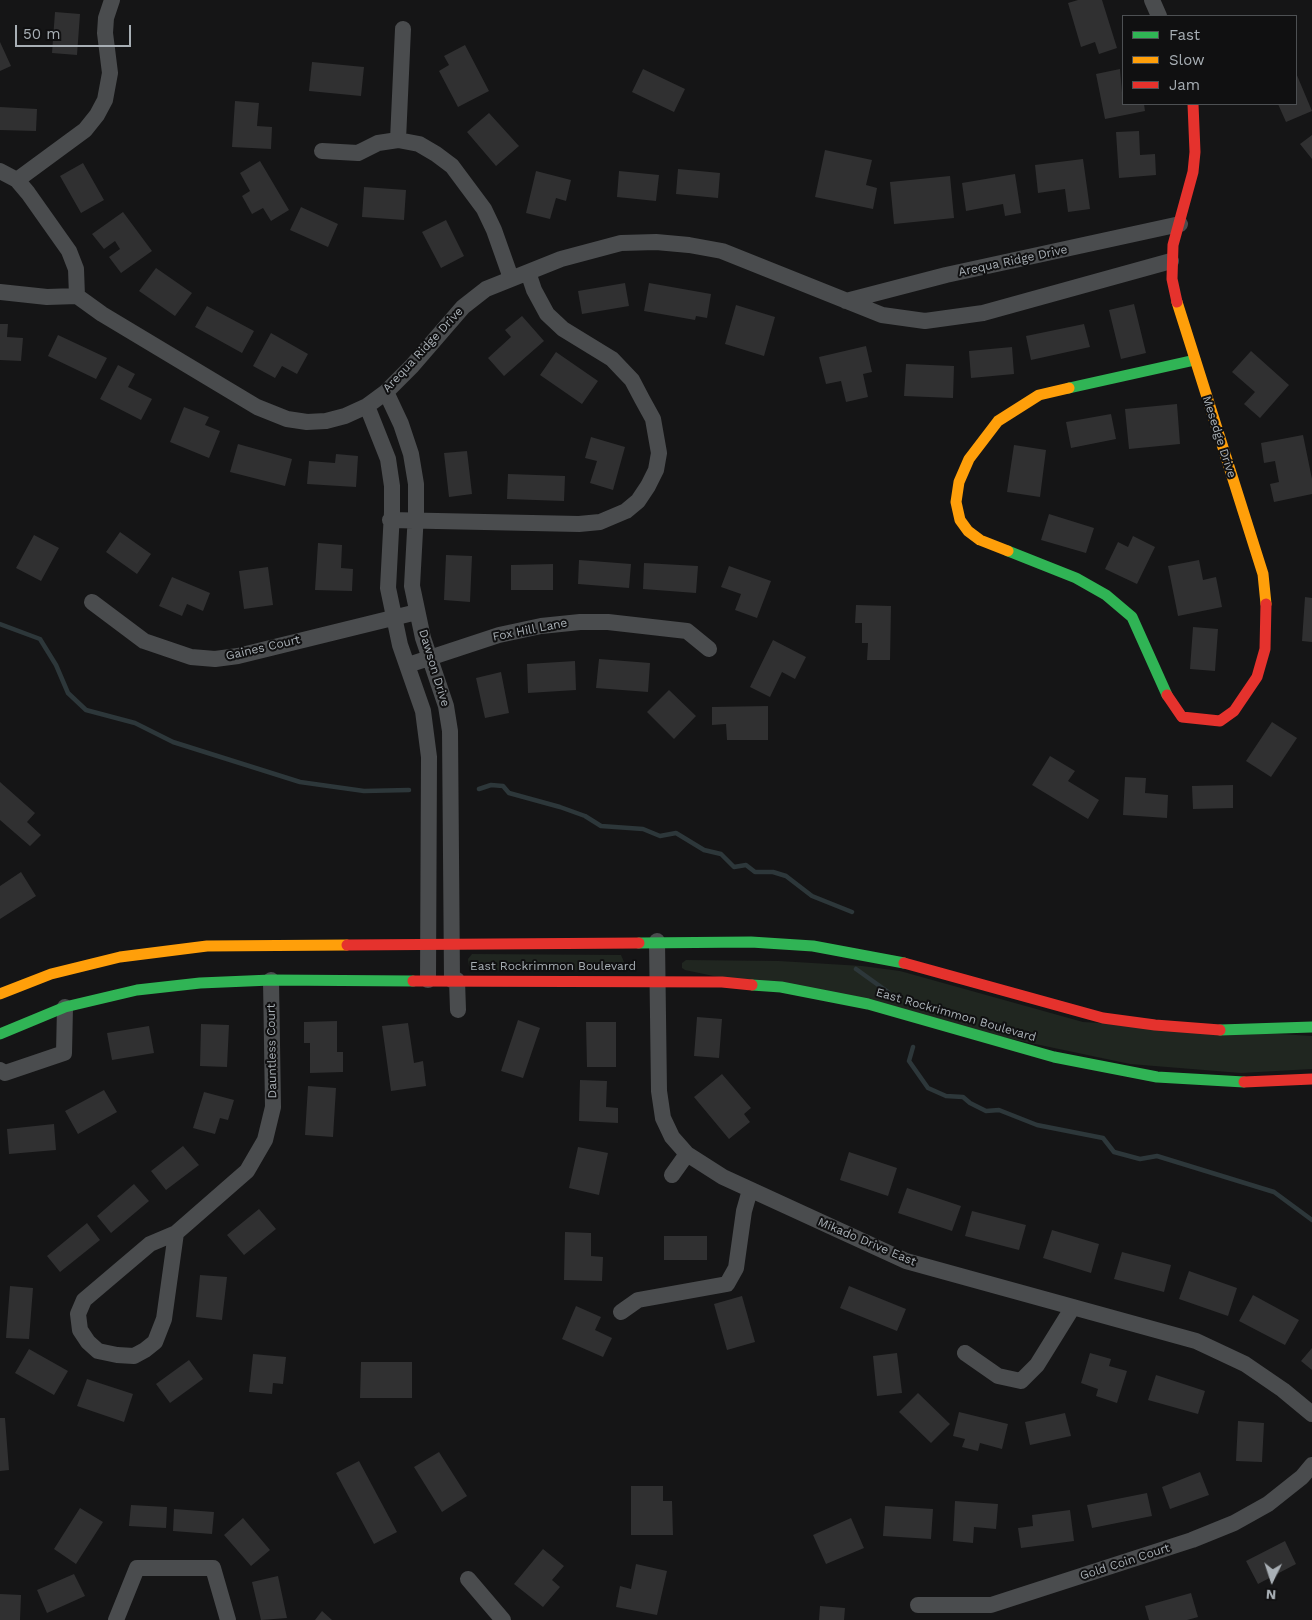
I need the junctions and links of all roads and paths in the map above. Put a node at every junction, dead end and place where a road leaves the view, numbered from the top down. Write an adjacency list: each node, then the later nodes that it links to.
1 (112, 0): 9 (street)
2 (1152, 0): 3 (street)
3 (1159, 15)
4 (403, 29): 6 (street)
5 (1193, 105): 10 (main road, Mesedge Drive)
6 (398, 140): 7 (street); 13 (street)
7 (322, 151)
8 (0, 171): 9 (street)
9 (17, 180): 15 (street)
10 (1180, 224): 11 (main road, Mesedge Drive); 16 (street, Arequa Ridge Drive)
11 (1171, 261): 16 (street, Arequa Ridge Drive); 17 (main road, Mesedge Drive)
12 (528, 272): 13 (street, Arequa Ridge Drive); 16 (street, Arequa Ridge Drive); 21 (street)
13 (511, 278): 18 (street, Arequa Ridge Drive)
14 (0, 292): 15 (street)
15 (76, 296): 19 (street, Arequa Ridge Drive)
16 (846, 301)
17 (1195, 360): 17 (main road, Mesedge Drive)
18 (386, 392): 19 (street, Arequa Ridge Drive); 21 (street, Dawson Drive)
19 (366, 406): 20 (street, Dawson Drive)
20 (390, 520): 21 (street); 24 (street, Dawson Drive)
21 (415, 521): 23 (street, Dawson Drive)
22 (92, 602): 24 (street, Gaines Court)
23 (417, 612): 24 (street, Gaines Court); 26 (street, Dawson Drive)
24 (393, 617): 27 (street, Dawson Drive)
25 (709, 649): 26 (street, Fox Hill Lane)
26 (430, 656): 27 (street, Fox Hill Lane); 30 (street, Dawson Drive)
27 (408, 665): 29 (street, Dawson Drive)
28 (657, 941): 30 (main road, East Rockrimmon Boulevard); 34 (street, Mikado Drive East); 38 (main road, East Rockrimmon Boulevard)
29 (427, 943): 30 (main road, East Rockrimmon Boulevard); 32 (street, Dawson Drive); 35 (main road, East Rockrimmon Boulevard)
30 (452, 943): 33 (street, Dawson Drive)
31 (271, 980): 32 (main road, East Rockrimmon Boulevard); 36 (main road, East Rockrimmon Boulevard); 45 (street, Dauntless Court)
32 (428, 980): 33 (main road, East Rockrimmon Boulevard)
33 (454, 980): 34 (main road, East Rockrimmon Boulevard); 37 (street, Dawson Drive)
34 (657, 980): 41 (main road, East Rockrimmon Boulevard); 42 (street, Mikado Drive East)
35 (0, 994)
36 (65, 1007): 39 (main road, East Rockrimmon Boulevard); 40 (street)
37 (458, 1010)
38 (1312, 1027)
39 (0, 1034)
40 (0, 1070)
41 (1312, 1079)
42 (687, 1154): 43 (street); 44 (street, Mikado Drive East)
43 (672, 1175)
44 (750, 1190): 46 (street, Mikado Drive East); 47 (street)
45 (176, 1233): 45 (street, Dauntless Court)
46 (1073, 1306): 48 (street); 49 (street, Mikado Drive East)
47 (621, 1312)
48 (965, 1353)
49 (1312, 1414)
50 (1312, 1465): 52 (street, Gold Coin Court)
51 (468, 1579): 55 (street)
52 (918, 1605)
53 (116, 1620): 54 (street)
54 (228, 1620)
55 (504, 1620)

